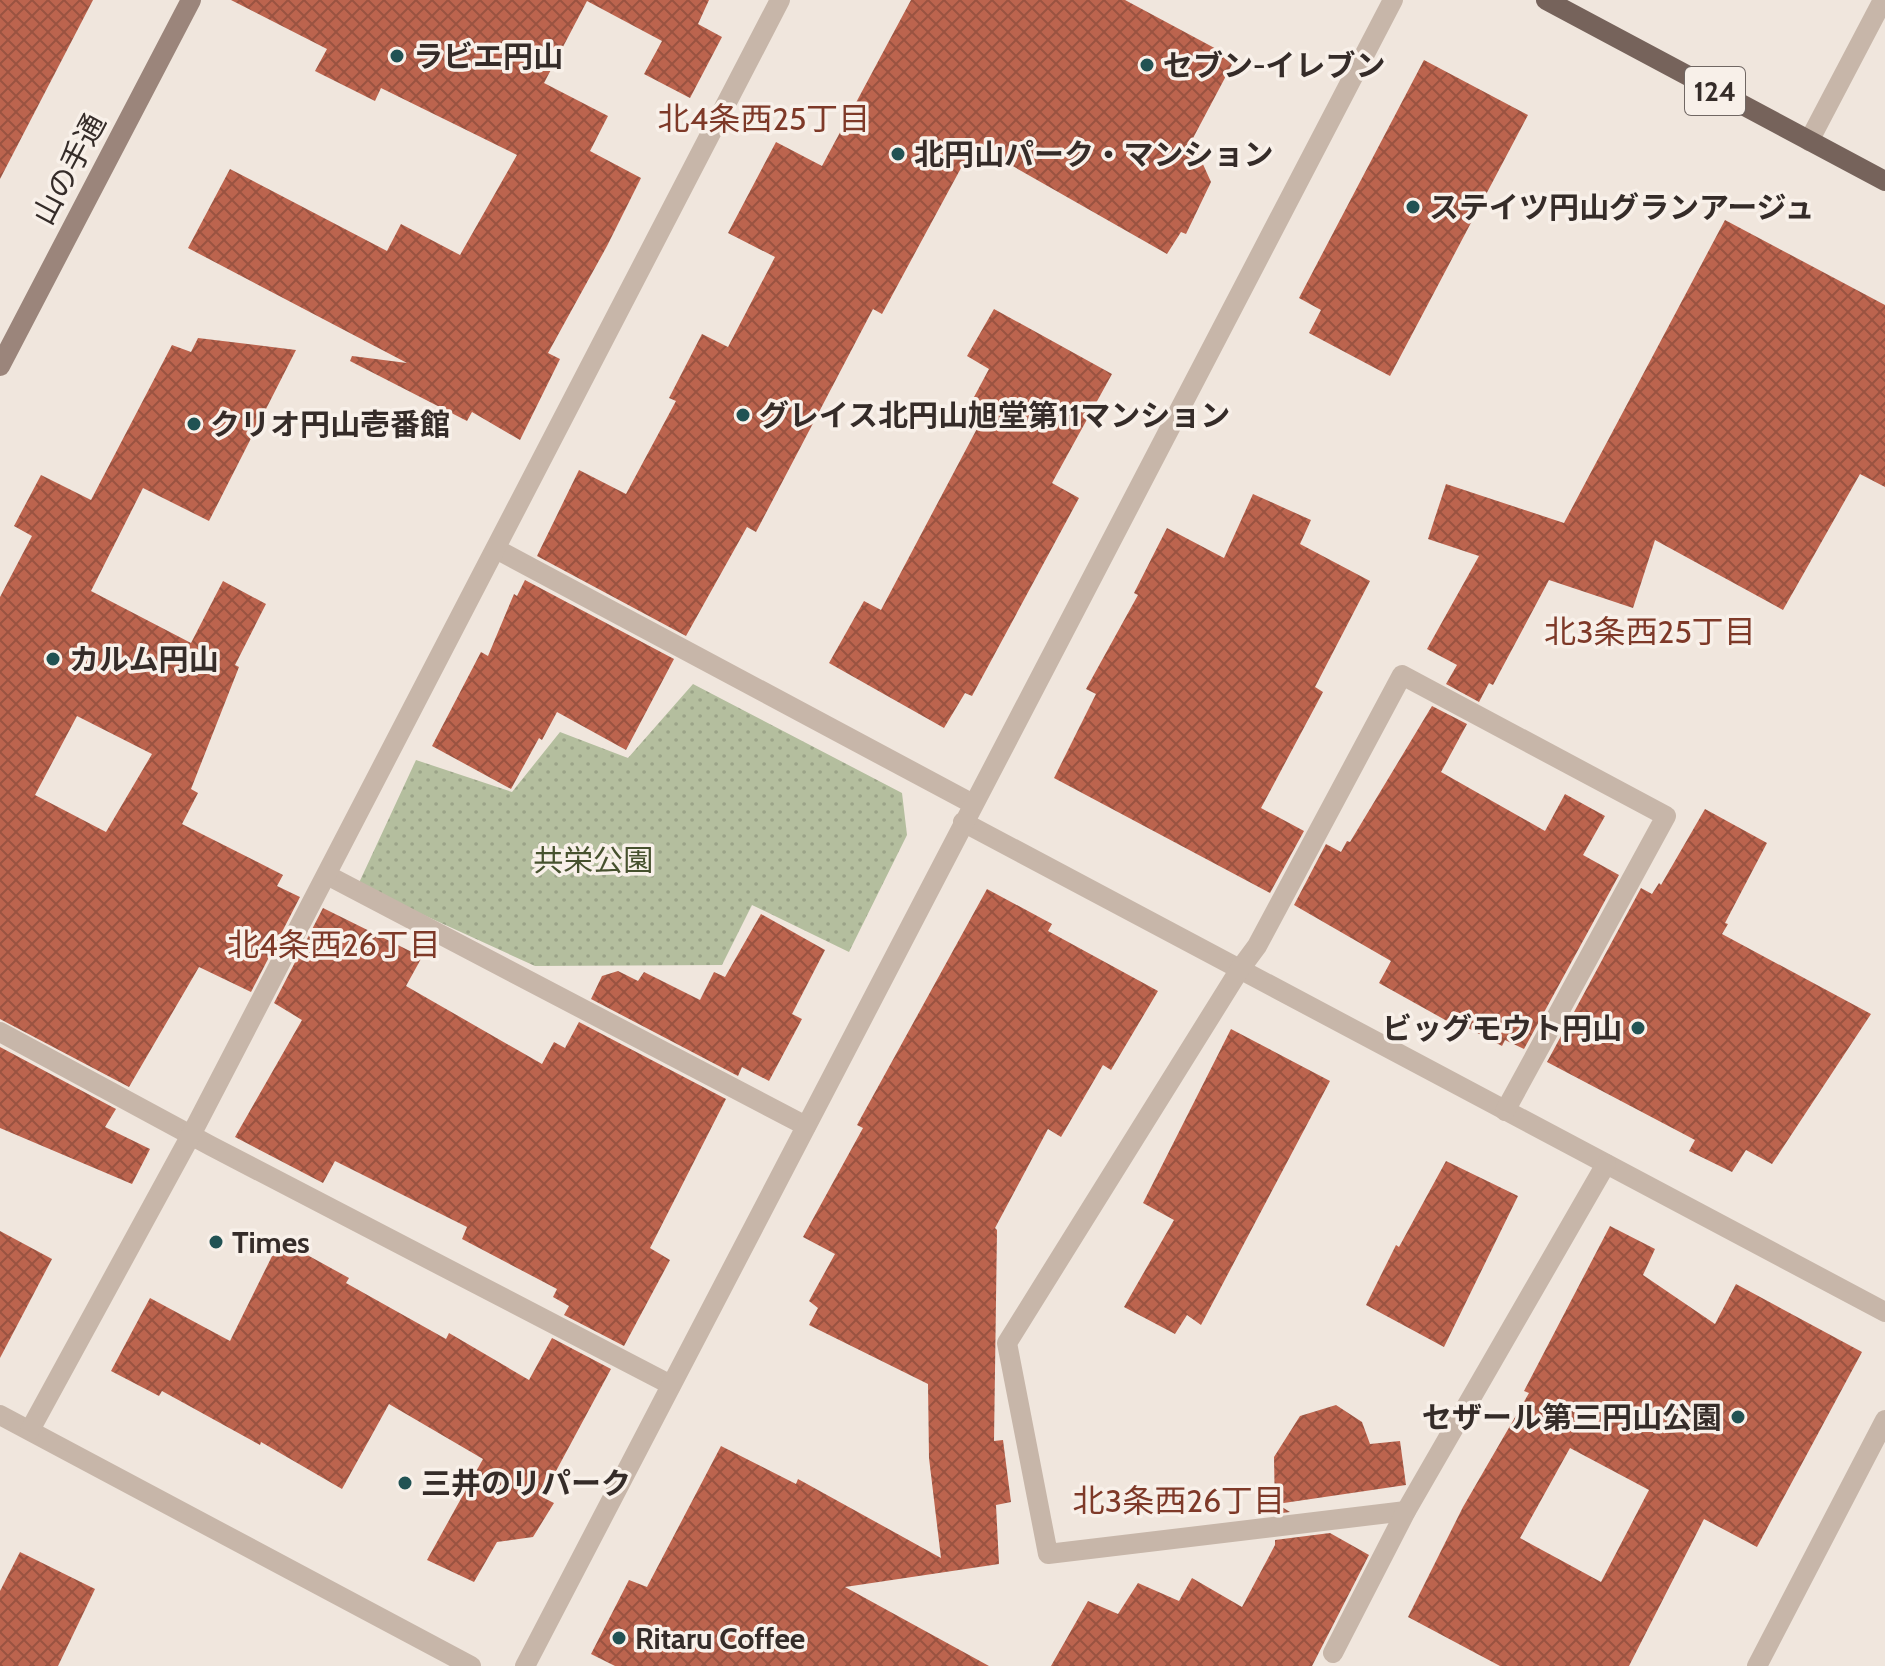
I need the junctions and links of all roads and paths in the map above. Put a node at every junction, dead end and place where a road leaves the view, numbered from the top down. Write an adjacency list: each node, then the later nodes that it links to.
1 (191, 0): 8 (main road, 山の手通)
2 (780, 0): 9 (street)
3 (1393, 0): 10 (street)
4 (1546, 0): 6 (main road, 124)
5 (1883, 0): 6 (street)
6 (1809, 141): 7 (main road, 124)
7 (1885, 181)
8 (0, 366)
9 (496, 549): 10 (street); 11 (street)
10 (968, 813): 12 (street); 15 (street)
11 (327, 875): 15 (street); 16 (street)
12 (1240, 969): 14 (street); 14 (street); 23 (street)
13 (0, 1032): 16 (street)
14 (1505, 1111): 17 (street)
15 (806, 1126): 19 (street)
16 (191, 1135): 19 (street); 22 (street)
17 (1606, 1164): 18 (street); 23 (street)
18 (1885, 1312)
19 (671, 1385): 26 (street)
20 (0, 1415): 22 (street)
21 (1885, 1420): 27 (street)
22 (30, 1430): 25 (street)
23 (1406, 1511): 24 (street)
24 (1333, 1653)
25 (471, 1666)
26 (525, 1666)
27 (1757, 1666)

